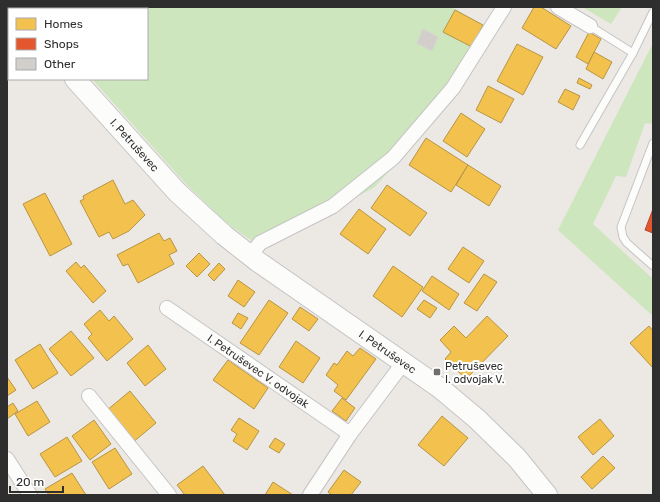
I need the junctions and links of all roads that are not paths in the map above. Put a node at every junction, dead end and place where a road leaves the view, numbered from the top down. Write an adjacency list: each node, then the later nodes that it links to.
1 (504, 7): 9 (street)
2 (558, 7): 4 (street)
3 (653, 12): 5 (lane)
4 (590, 26): 5 (lane)
5 (633, 53): 8 (lane)
6 (77, 80): 9 (street, I. Petruševec)
7 (653, 143): 10 (lane)
8 (580, 145)
9 (250, 256): 12 (street, I. Petruševec)
10 (653, 266)
11 (167, 308): 14 (street, I. Petruševec V. odvojak)
12 (404, 362): 14 (street); 19 (street, I. Petruševec)
13 (89, 396): 17 (street)
14 (350, 434): 18 (street)
15 (7, 459): 16 (street)
16 (30, 495)
17 (169, 495)
18 (310, 495)
19 (547, 495)

